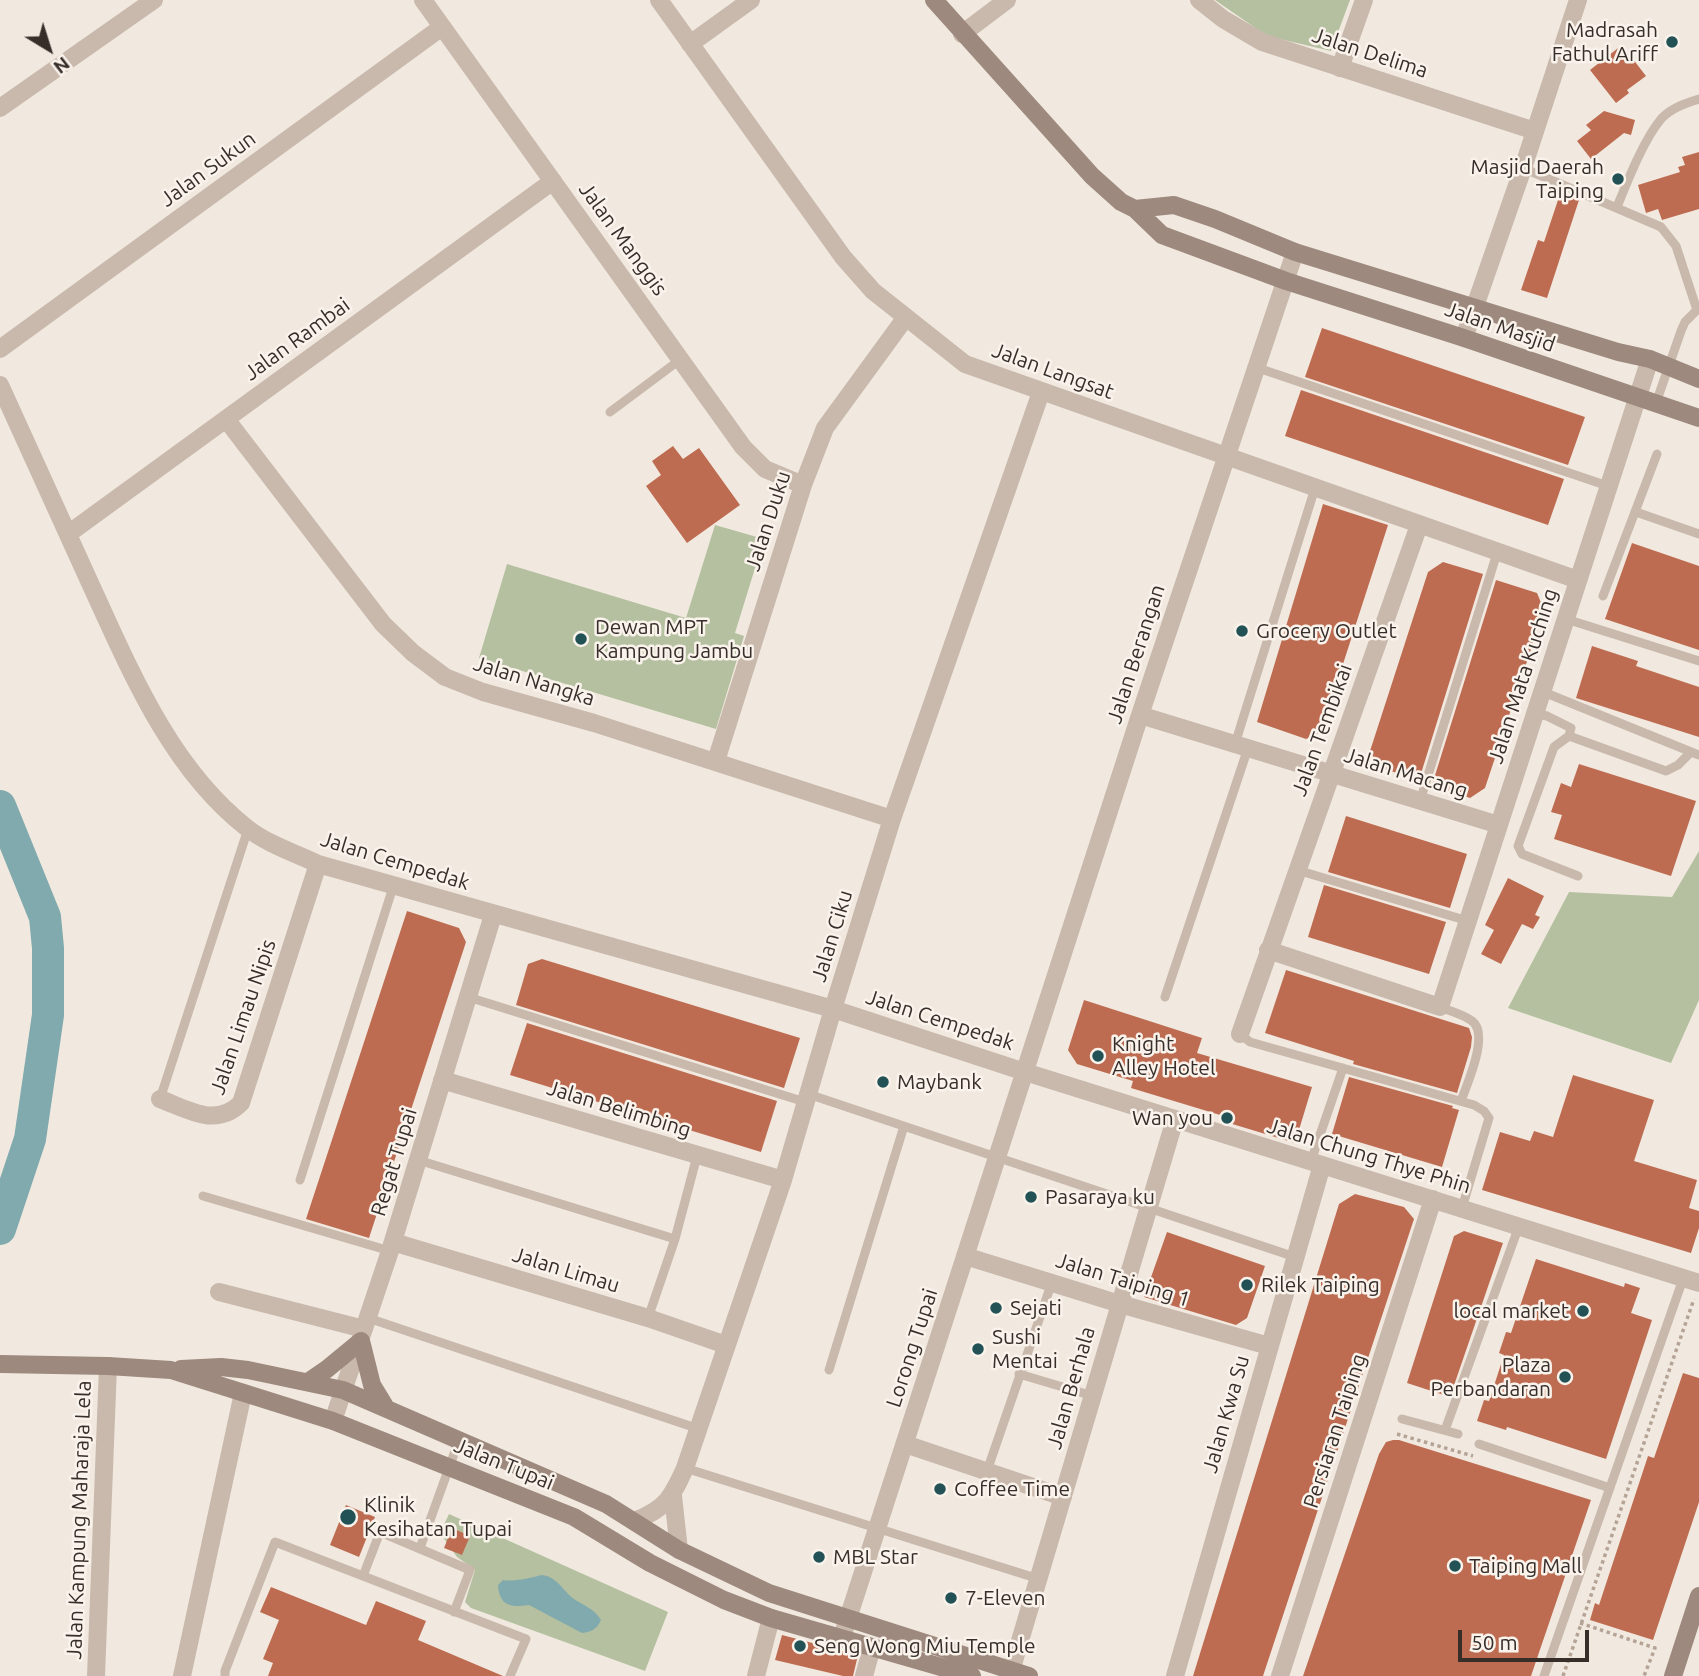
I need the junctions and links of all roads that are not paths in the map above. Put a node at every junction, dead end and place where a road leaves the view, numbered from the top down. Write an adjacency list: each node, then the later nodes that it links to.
1 (154, 0): 10 (street)
2 (423, 0): 11 (street, Jalan Manggis)
3 (659, 0): 13 (street, Jalan Langsat)
4 (751, 0): 13 (street)
5 (934, 0): 12 (main road, Jalan Masjid)
6 (1007, 0): 12 (street)
7 (1199, 0): 14 (street, Jalan Delima)
8 (1364, 0): 14 (street)
9 (1578, 0): 17 (street)
10 (129, 7): 16 (street)
11 (442, 27): 19 (street, Jalan Manggis); 28 (street, Jalan Sukun)
12 (962, 34): 21 (main road, Jalan Masjid)
13 (690, 44): 26 (street, Jalan Langsat)
14 (1340, 68): 17 (street, Jalan Delima)
15 (1699, 99): 20 (lane)
16 (0, 108)
17 (1535, 131): 18 (street)
18 (1524, 168): 20 (lane); 24 (street)
19 (553, 181): 29 (street, Jalan Manggis); 40 (street, Jalan Rambai)
20 (1616, 207): 25 (lane)
21 (1135, 209): 22 (main road, Jalan Masjid); 23 (main road, Jalan Masjid)
22 (1295, 252): 23 (street, Jalan Berangan); 24 (main road, Jalan Masjid)
23 (1286, 281): 27 (main road, Jalan Masjid); 31 (street, Jalan Berangan)
24 (1475, 307): 27 (street); 30 (main road, Jalan Masjid)
25 (1698, 310): 32 (lane)
26 (906, 317): 35 (street, Jalan Langsat); 43 (street, Jalan Duku)
27 (1464, 338): 36 (main road, Jalan Masjid)
28 (0, 348)
29 (681, 359): 38 (lane); 43 (street, Jalan Manggis)
30 (1650, 359): 32 (main road, Jalan Masjid); 36 (street, Jalan Mata Kuching)
31 (1255, 367): 42 (street, Jalan Berangan); 44 (lane)
32 (1668, 367): 33 (main road, Jalan Masjid); 37 (lane)
33 (1699, 379)
34 (0, 384): 48 (street, Jalan Cempedak)
35 (1041, 392): 42 (street, Jalan Langsat); 64 (street, Jalan Ciku)
36 (1637, 398): 37 (main road, Jalan Masjid); 44 (street, Jalan Mata Kuching)
37 (1656, 403): 39 (main road, Jalan Masjid)
38 (610, 412)
39 (1699, 418)
40 (226, 419): 48 (street, Jalan Rambai); 61 (street, Jalan Nangka)
41 (1657, 454): 46 (lane)
42 (1226, 457): 45 (street, Jalan Langsat); 57 (street, Jalan Berangan)
43 (803, 485): 61 (street, Jalan Duku)
44 (1608, 486): 51 (street, Jalan Mata Kuching)
45 (1315, 488): 47 (street, Jalan Langsat); 59 (lane)
46 (1636, 512): 49 (lane); 52 (lane)
47 (1419, 525): 50 (street, Jalan Langsat); 62 (street, Jalan Tembikai)
48 (68, 534): 66 (street, Jalan Cempedak)
49 (1699, 534)
50 (1497, 553): 51 (street, Jalan Langsat); 63 (lane)
51 (1578, 580): 53 (street, Jalan Mata Kuching)
52 (1603, 596)
53 (1566, 619): 54 (lane); 55 (street, Jalan Mata Kuching)
54 (1699, 660)
55 (1541, 691): 56 (street, Jalan Mata Kuching); 60 (lane)
56 (1534, 713): 58 (lane); 65 (street, Jalan Mata Kuching)
57 (1140, 715): 59 (street, Jalan Macang); 80 (street, Jalan Berangan)
58 (1569, 736): 60 (lane); 69 (lane)
59 (1242, 746): 62 (street, Jalan Macang); 75 (lane)
60 (1695, 753)
61 (716, 761): 64 (street, Jalan Nangka)
62 (1331, 773): 63 (street, Jalan Macang); 68 (street, Jalan Tembikai)
63 (1420, 801): 65 (street, Jalan Macang)
64 (892, 819): 77 (street, Jalan Ciku)
65 (1499, 825): 72 (street, Jalan Mata Kuching)
66 (248, 829): 67 (street, Jalan Cempedak); 83 (lane)
67 (318, 864): 70 (street, Jalan Cempedak); 83 (street, Jalan Limau Nipis)
68 (1297, 870): 72 (lane); 73 (street, Jalan Tembikai)
69 (1578, 876)
70 (394, 884): 71 (street, Jalan Cempedak); 91 (lane)
71 (493, 915): 74 (street, Regat Tupai); 77 (street, Jalan Cempedak)
72 (1468, 921): 76 (street, Jalan Mata Kuching)
73 (1268, 950): 76 (street); 78 (street, Jalan Tembikai)
74 (468, 997): 81 (street, Regat Tupai); 82 (lane)
75 (1165, 997)
76 (1440, 1007): 84 (lane)
77 (833, 1009): 80 (street, Jalan Cempedak); 82 (street, Jalan Ciku)
78 (1240, 1034): 79 (lane)
79 (1343, 1068): 84 (lane); 90 (lane)
80 (1025, 1072): 85 (street, Jalan Chung Thye Phin); 88 (street, Lorong Tupai)
81 (442, 1080): 87 (street, Jalan Belimbing); 89 (street, Regat Tupai)
82 (806, 1098): 86 (lane); 92 (street, Jalan Ciku)
83 (160, 1099)
84 (1461, 1101): 96 (lane)
85 (1175, 1119): 90 (street, Jalan Chung Thye Phin); 95 (street, Jalan Berhala)
86 (904, 1126): 88 (lane); 113 (lane)
87 (697, 1156): 92 (street, Jalan Belimbing); 98 (lane)
88 (997, 1157): 95 (lane); 100 (street, Lorong Tupai)
89 (418, 1160): 98 (lane); 99 (street, Regat Tupai)
90 (1317, 1163): 94 (street, Jalan Chung Thye Phin); 101 (street, Jalan Kwa Su)
91 (300, 1180)
92 (783, 1180): 108 (street, Jalan Ciku)
93 (203, 1196): 99 (lane)
94 (1433, 1199): 96 (street, Jalan Chung Thye Phin); 155 (street, Persiaran Taiping)
95 (1149, 1208): 101 (lane); 105 (street, Jalan Berhala)
96 (1462, 1208): 97 (street, Jalan Chung Thye Phin)
97 (1519, 1226): 103 (street, Jalan Chung Thye Phin); 123 (lane)
98 (675, 1239): 106 (lane)
99 (392, 1246): 106 (street, Jalan Limau); 107 (street, Regat Tupai)
100 (965, 1256): 102 (street, Jalan Taiping 1); 126 (street, Lorong Tupai)
101 (1295, 1257): 109 (street, Jalan Kwa Su)
102 (1052, 1282): 105 (street, Jalan Taiping 1); 114 (lane)
103 (1692, 1286): 131 (lane)
104 (219, 1292): 107 (street)
105 (1120, 1304): 109 (street, Jalan Taiping 1); 118 (street, Jalan Berhala)
106 (648, 1318): 108 (street, Jalan Limau)
107 (364, 1329): 115 (main road); 116 (street, Regat Tupai); 119 (main road); 122 (lane)
108 (726, 1345): 122 (street, Jalan Ciku)
109 (1269, 1346): 154 (street, Jalan Kwa Su)
110 (0, 1364): 111 (main road, Jalan Tupai)
111 (108, 1366): 112 (main road, Jalan Tupai); 147 (street, Jalan Kampung Maharaja Lela)
112 (171, 1370): 115 (main road); 117 (main road, Jalan Tupai)
113 (830, 1370)
114 (1019, 1374): 118 (lane); 130 (lane)
115 (308, 1382): 116 (main road)
116 (343, 1390): 119 (main road); 121 (street, Regat Tupai)
117 (243, 1392): 121 (main road, Jalan Tupai); 148 (street)
118 (1093, 1396): 133 (street, Jalan Berhala)
119 (386, 1408): 125 (main road)
120 (1402, 1419): 123 (lane)
121 (333, 1421): 128 (main road, Jalan Tupai)
122 (699, 1429): 129 (street, Jalan Ciku)
123 (1445, 1430): 124 (lane)
124 (1458, 1434)
125 (459, 1440): 128 (lane); 134 (main road)
126 (905, 1444): 130 (street); 135 (street, Lorong Tupai)
127 (1479, 1444): 131 (lane)
128 (449, 1466): 136 (lane); 142 (main road, Jalan Tupai)
129 (685, 1468): 132 (street, Jalan Ciku); 135 (lane)
130 (986, 1471): 133 (street)
131 (1610, 1488): 156 (lane)
132 (673, 1496): 134 (street); 137 (street)
133 (1063, 1496): 139 (street, Jalan Berhala)
134 (634, 1521): 137 (main road)
135 (878, 1527): 139 (lane); 143 (street, Lorong Tupai)
136 (420, 1548): 138 (lane); 141 (lane)
137 (679, 1550): 143 (main road)
138 (363, 1576): 141 (lane); 149 (lane)
139 (1039, 1578): 146 (street, Jalan Berhala)
140 (1699, 1595): 157 (main road)
141 (454, 1612): 150 (lane)
142 (771, 1618): 144 (main road, Jalan Tupai); 151 (street)
143 (847, 1618): 144 (street, Lorong Tupai); 146 (main road)
144 (842, 1637): 145 (main road, Jalan Tupai)
145 (872, 1647): 152 (street); 153 (main road, Jalan Tupai)
146 (1020, 1673)
147 (96, 1676)
148 (182, 1676)
149 (225, 1676)
150 (510, 1676)
151 (756, 1676)
152 (864, 1676)
153 (972, 1676)
154 (1175, 1676)
155 (1280, 1676)
156 (1544, 1676)
157 (1673, 1676)

